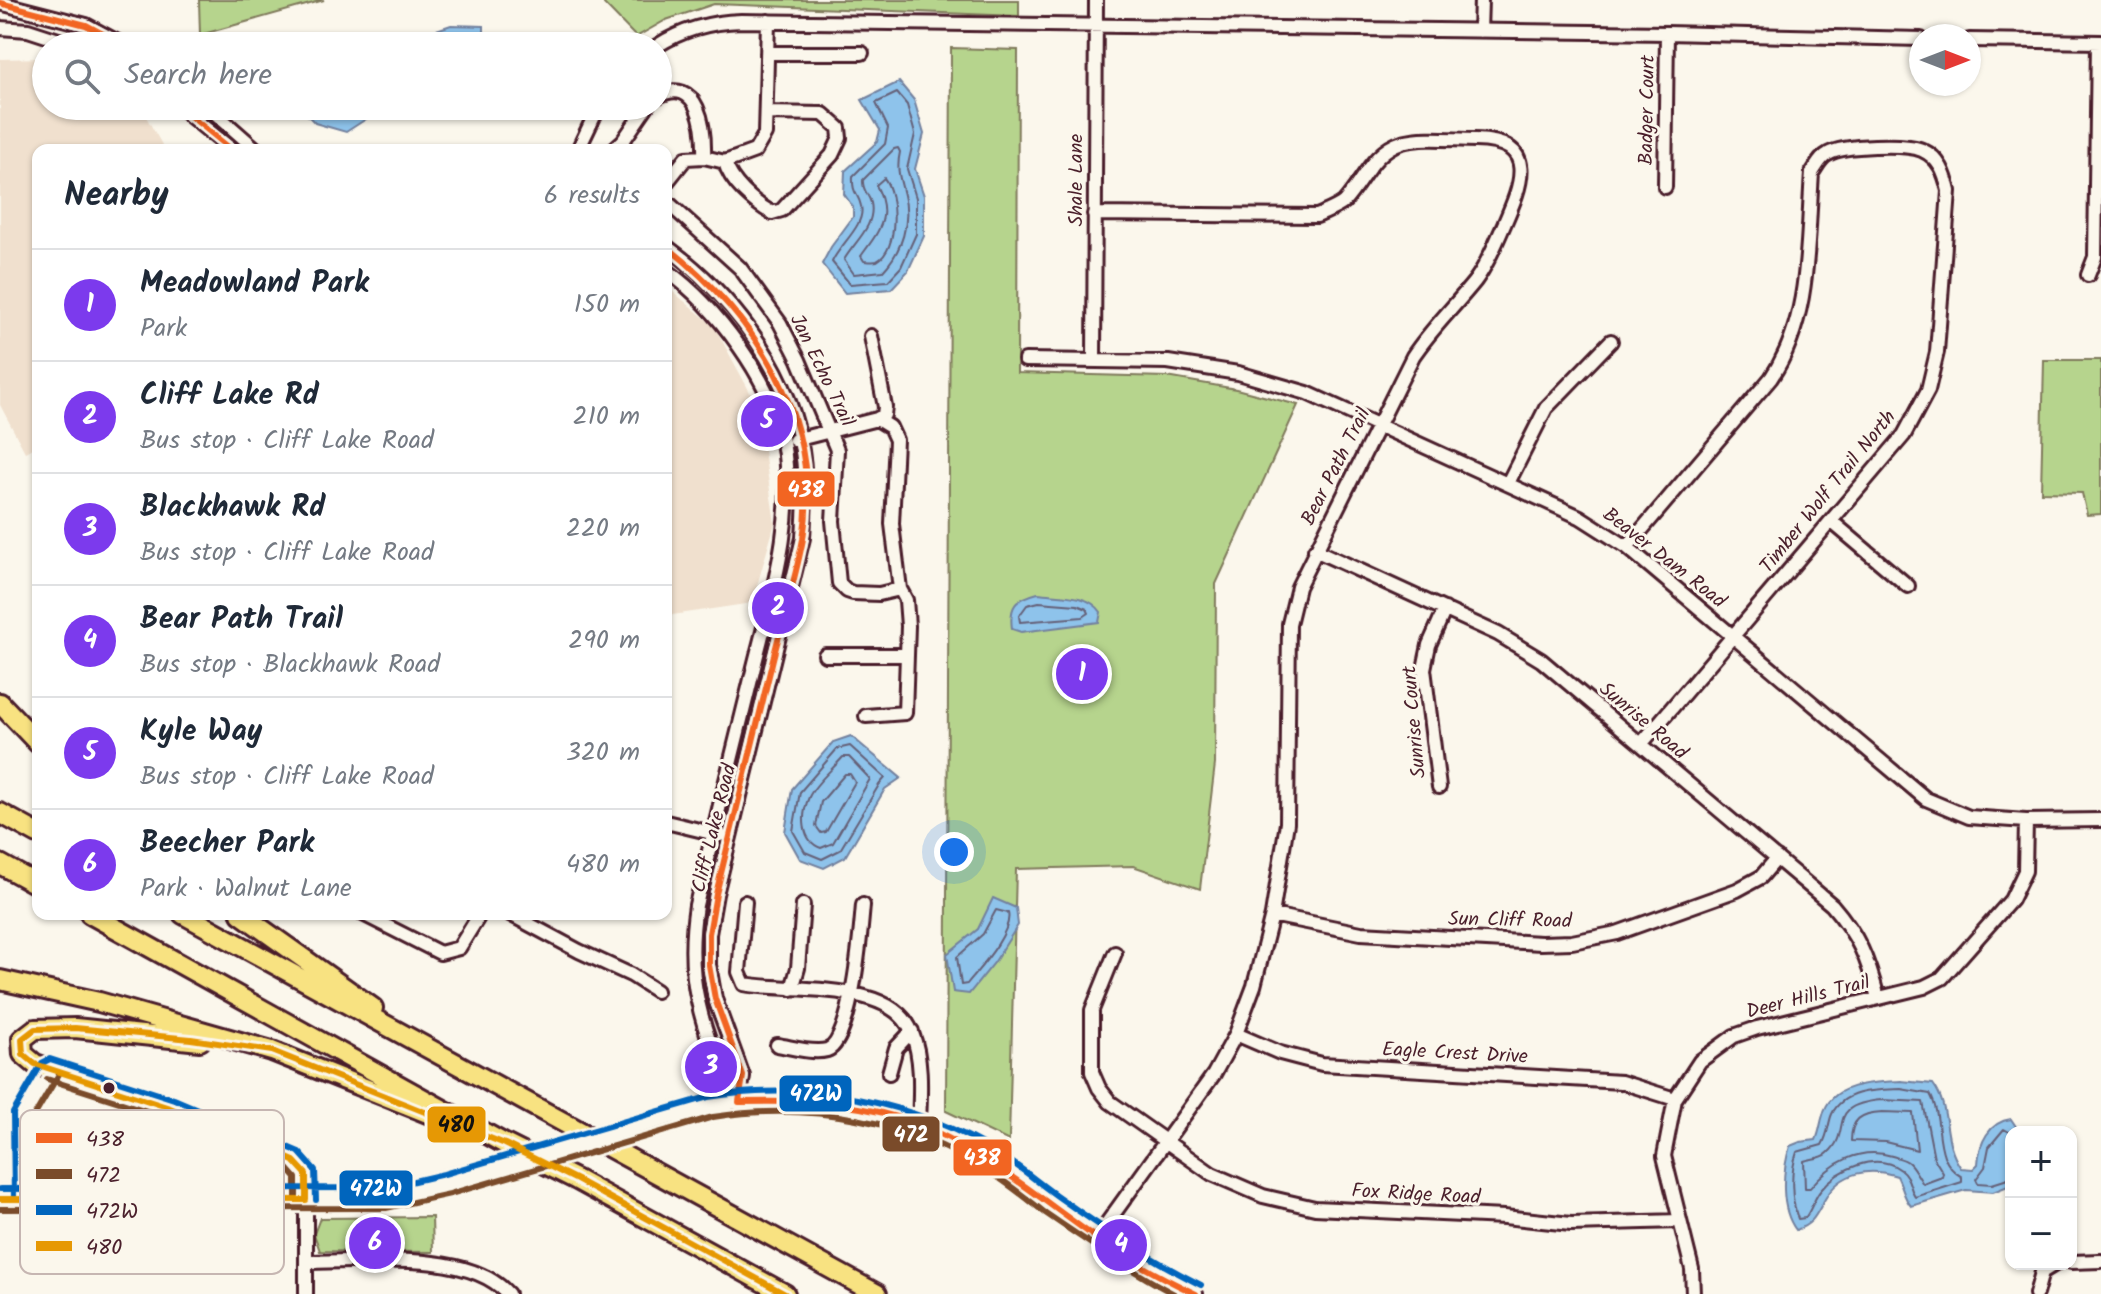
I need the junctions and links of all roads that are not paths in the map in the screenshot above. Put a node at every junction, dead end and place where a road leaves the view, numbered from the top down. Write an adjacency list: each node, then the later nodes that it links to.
1 (1096, 0): 5 (street, Shale Lane)
2 (1481, 0): 7 (street)
3 (0, 3): 9 (street)
4 (768, 21): 5 (street); 11 (street); 15 (street)
5 (1095, 27): 7 (street); 32 (street, Shale Lane)
6 (0, 28): 8 (street)
7 (1480, 31): 10 (street)
8 (34, 32)
9 (99, 32)
10 (1667, 33): 12 (street); 30 (street, Badger Court)
11 (672, 38)
12 (1909, 39)
13 (1981, 40): 14 (street)
14 (2100, 43): 35 (street)
15 (767, 53): 16 (street); 18 (street)
16 (862, 53)
17 (672, 90): 27 (street)
18 (766, 113): 28 (street); 28 (street)
19 (195, 120): 23 (street)
20 (223, 120): 24 (street)
21 (592, 120): 25 (street)
22 (637, 120): 26 (street)
23 (225, 144)
24 (250, 144)
25 (581, 144)
26 (620, 144)
27 (704, 157): 28 (street); 29 (street)
28 (725, 162)
29 (672, 176)
30 (1665, 187)
31 (672, 206): 42 (street, Jan Echo Trail)
32 (1094, 214): 39 (street, Shale Lane); 41 (street, Bear Path Trail)
33 (672, 250): 43 (street, Cliff Lake Road)
34 (672, 274): 44 (street, Cliff Lake Road)
35 (2088, 275)
36 (871, 336): 40 (street)
37 (1611, 341): 45 (street)
38 (1025, 360): 39 (street, Beaver Dam Road)
39 (1094, 360): 41 (street, Beaver Dam Road)
40 (877, 419): 42 (street); 50 (street)
41 (1378, 425): 45 (street, Beaver Dam Road); 48 (street, Bear Path Trail)
42 (828, 433): 43 (street); 50 (street, Jan Echo Trail)
43 (800, 439): 44 (street); 66 (street, Cliff Lake Road)
44 (783, 442): 65 (street, Cliff Lake Road)
45 (1508, 483): 47 (street, Beaver Dam Road)
46 (1831, 521): 47 (street, Timber Wolf Trail North); 49 (street); 52 (street, Timber Wolf Trail North)
47 (1627, 547): 52 (street, Beaver Dam Road)
48 (1315, 550): 51 (street, Sunrise Road); 73 (street, Bear Path Trail)
49 (1908, 586)
50 (900, 589): 54 (street)
51 (1445, 609): 58 (street, Sunrise Road); 59 (street, Sunrise Court)
52 (1733, 636): 58 (street, Timber Wolf Trail North); 62 (street, Beaver Dam Road)
53 (825, 655): 54 (street)
54 (906, 655): 56 (street)
55 (0, 703): 57 (highway)
56 (866, 716)
57 (32, 737)
58 (1642, 743): 67 (street, Sunrise Road)
59 (1439, 787)
60 (0, 813): 64 (highway)
61 (2101, 820): 62 (street, Beaver Dam Road)
62 (2026, 821): 85 (street, Deer Hills Trail)
63 (672, 824): 65 (street)
64 (32, 831)
65 (713, 834): 66 (street); 94 (street, Cliff Lake Road)
66 (731, 838): 94 (street, Cliff Lake Road)
67 (1777, 858): 73 (street, Sun Cliff Road); 85 (street, Sunrise Road)
68 (0, 864): 69 (highway)
69 (32, 882)
70 (745, 902): 82 (street)
71 (803, 905): 82 (street)
72 (863, 905): 84 (street)
73 (1272, 915): 87 (street, Bear Path Trail)
74 (101, 920): 97 (highway)
75 (194, 920): 90 (highway)
76 (249, 920): 90 (highway)
77 (374, 920): 78 (street)
78 (477, 920)
79 (521, 920): 83 (street)
80 (1115, 953): 96 (street, Fox Ridge Road)
81 (0, 980): 89 (highway)
82 (792, 989): 84 (street)
83 (656, 991)
84 (852, 993): 86 (street); 88 (street)
85 (1878, 998): 93 (street, Deer Hills Trail)
86 (912, 1031): 92 (street); 95 (street)
87 (1236, 1034): 93 (street, Eagle Crest Drive); 96 (street, Bear Path Trail)
88 (777, 1045)
89 (272, 1051): 91 (highway); 97 (highway)
90 (447, 1060): 111 (highway)
91 (50, 1069)
92 (889, 1073)
93 (1675, 1099): 102 (street, Deer Hills Trail)
94 (739, 1102): 95 (street); 101 (street, bridge)
95 (919, 1124): 103 (street)
96 (1165, 1142): 102 (street, Fox Ridge Road); 103 (street, Bear Path Trail)
97 (505, 1144): 110 (highway)
98 (0, 1199): 99 (street)
99 (20, 1199)
100 (284, 1200): 101 (street)
101 (306, 1200): 105 (street)
102 (1680, 1221): 113 (street, Deer Hills Trail)
103 (1097, 1237): 112 (street)
104 (2101, 1261): 106 (street)
105 (306, 1262): 108 (street); 109 (street)
106 (2077, 1262)
107 (2045, 1270): 114 (street)
108 (306, 1294)
109 (508, 1294)
110 (785, 1294)
111 (877, 1294)
112 (1196, 1294)
113 (1693, 1294)
114 (2036, 1294)

